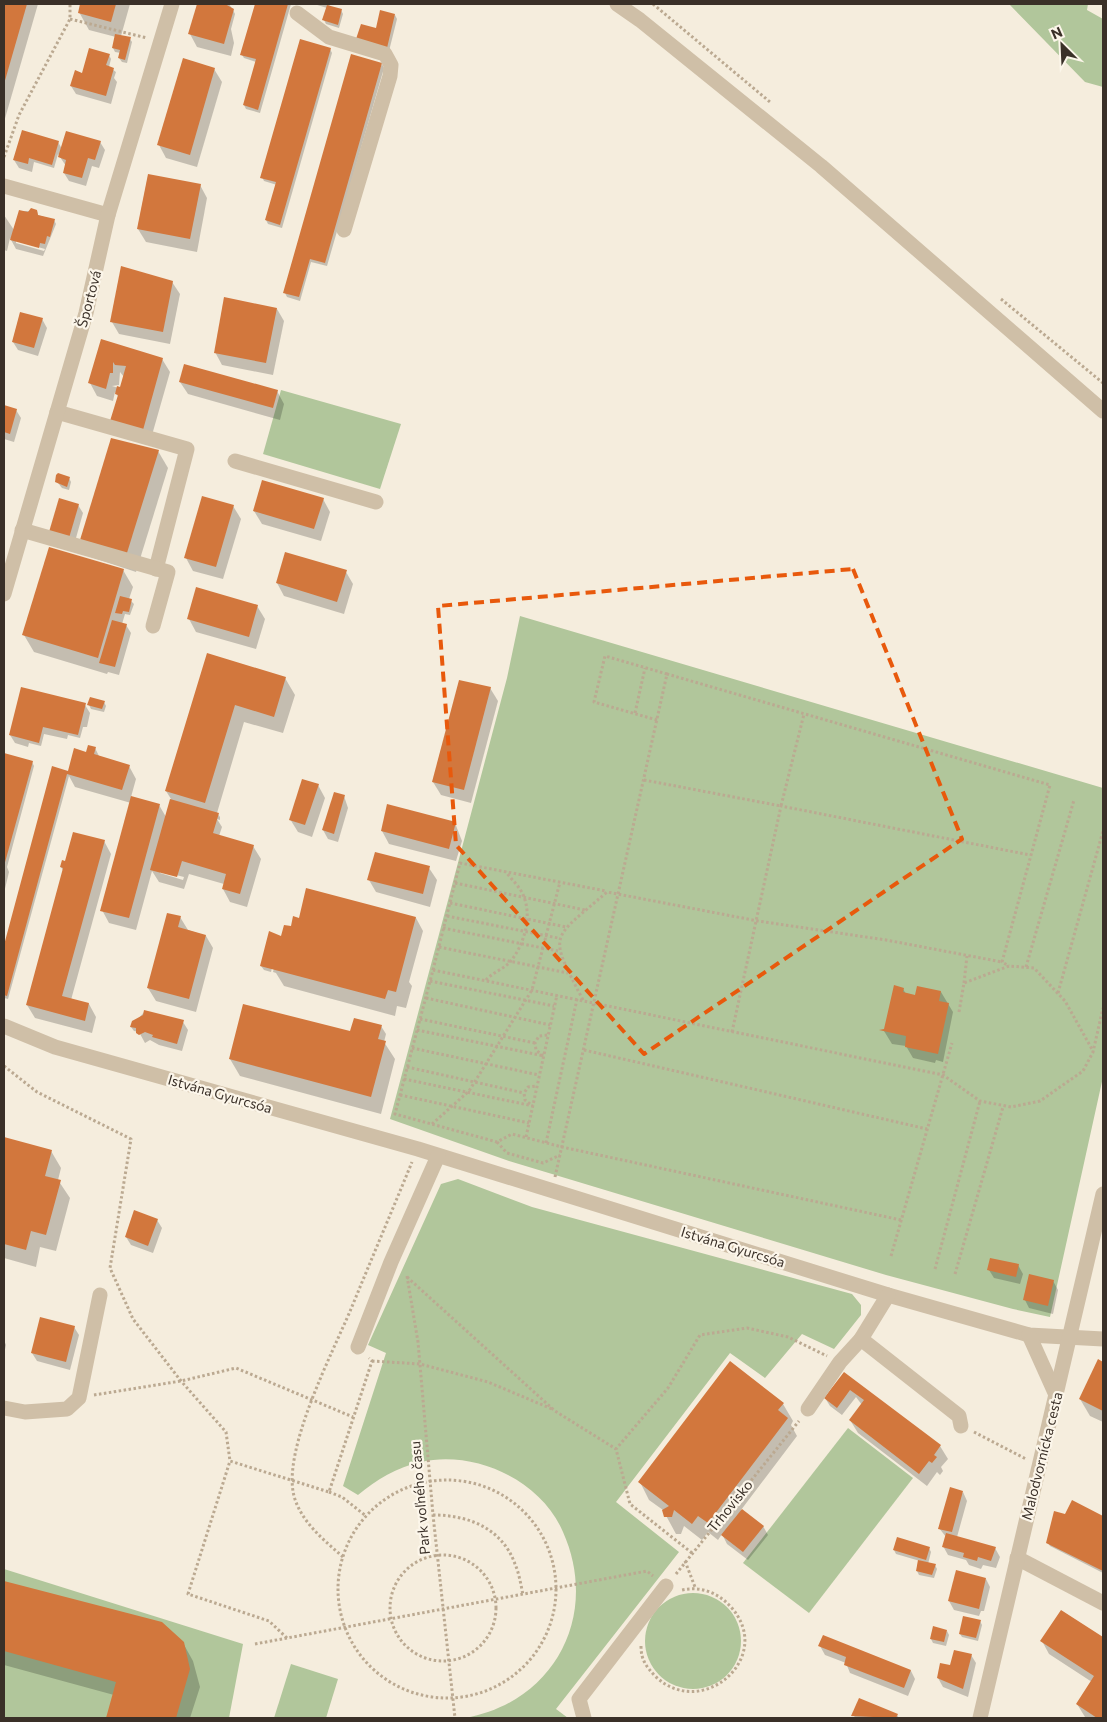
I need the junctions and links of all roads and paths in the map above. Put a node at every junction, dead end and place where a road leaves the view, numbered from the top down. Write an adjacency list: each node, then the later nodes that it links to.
1 (70, 4): 5 (path)
2 (172, 4): 6 (street, Športová)
3 (617, 4): 11 (street)
4 (297, 13): 10 (street)
5 (70, 18): 6 (path); 7 (path)
6 (161, 42): 9 (street, Športová)
7 (4, 157)
8 (4, 186): 9 (street)
9 (108, 215): 12 (street, Športová)
10 (344, 230)
11 (1103, 411)
12 (57, 412): 15 (street, Športová); 16 (street)
13 (235, 460): 14 (street)
14 (376, 502)
15 (22, 530): 16 (street); 17 (street, Športová)
16 (156, 568): 18 (street)
17 (4, 594)
18 (153, 626)
19 (646, 668): 20 (path); 21 (path); 21 (path)
20 (667, 674): 22 (path); 23 (path)
21 (635, 714): 23 (path)
22 (804, 714): 26 (path); 28 (path)
23 (657, 720): 24 (path)
24 (644, 780): 26 (path); 33 (path)
25 (1074, 800): 55 (path)
26 (781, 806): 28 (path); 40 (path)
27 (1103, 831): 63 (path)
28 (1030, 855): 53 (path)
29 (506, 872): 30 (path); 31 (path); 34 (path)
30 (560, 882): 32 (path); 36 (path)
31 (455, 883): 34 (path); 35 (path)
32 (607, 892): 33 (path); 37 (path)
33 (618, 894): 40 (path); 69 (path)
34 (524, 897): 36 (path); 39 (path)
35 (450, 903): 38 (path); 39 (path)
36 (554, 904): 37 (path); 41 (path)
37 (585, 910): 42 (path)
38 (447, 916): 43 (path); 44 (path)
39 (527, 919): 41 (path); 44 (path)
40 (758, 921): 51 (path); 78 (path)
41 (550, 923): 42 (path); 45 (path)
42 (566, 927): 46 (path)
43 (443, 928): 47 (path); 48 (path)
44 (525, 932): 45 (path); 47 (path)
45 (546, 936): 46 (path); 49 (path)
46 (558, 938): 50 (path)
47 (521, 944): 49 (path); 52 (path)
48 (439, 948): 52 (path); 57 (path)
49 (543, 949): 50 (path); 56 (path)
50 (558, 951): 58 (path)
51 (967, 956): 53 (path); 61 (path)
52 (510, 961): 56 (path); 59 (path)
53 (1002, 962): 54 (path)
54 (1009, 966): 55 (path); 61 (path)
55 (1026, 967): 63 (path)
56 (538, 968): 58 (path); 62 (path)
57 (433, 970): 59 (path); 60 (path)
58 (569, 973): 68 (path)
59 (486, 980): 62 (path)
60 (430, 981): 65 (path); 67 (path)
61 (964, 983): 72 (path)
62 (532, 990): 64 (path); 67 (path)
63 (1058, 993): 86 (path)
64 (557, 995): 66 (path); 70 (path)
65 (426, 998): 73 (path); 74 (path)
66 (577, 999): 68 (path); 108 (path)
67 (526, 1000): 70 (path); 73 (path)
68 (584, 1000): 69 (path)
69 (594, 1002): 78 (path); 85 (path)
70 (554, 1006): 75 (path)
71 (1103, 1008): 86 (path)
72 (959, 1012)
73 (515, 1018): 75 (path); 80 (path)
74 (420, 1019): 77 (path); 80 (path)
75 (550, 1025): 79 (path)
76 (4, 1026): 111 (street, Istvána Gyurcsóa)
77 (417, 1030): 83 (path); 84 (path)
78 (732, 1032): 92 (path)
79 (548, 1035): 81 (path); 87 (path)
80 (504, 1036): 81 (path); 83 (path)
81 (535, 1043): 87 (path)
82 (952, 1043): 92 (path)
83 (497, 1046): 87 (path); 88 (path)
84 (412, 1048): 88 (path); 90 (path)
85 (584, 1050): 105 (path); 109 (path)
86 (1093, 1052): 102 (path)
87 (544, 1056): 91 (path)
88 (487, 1064): 91 (path); 94 (path)
89 (4, 1066): 129 (path)
90 (407, 1067): 93 (path); 94 (path)
91 (539, 1075): 95 (path)
92 (943, 1075): 99 (path); 105 (path)
93 (404, 1079): 96 (path); 98 (path)
94 (475, 1082): 96 (path); 97 (path)
95 (537, 1086): 97 (path); 101 (path)
96 (467, 1092): 100 (path); 101 (path)
97 (524, 1093): 101 (path)
98 (400, 1095): 100 (path); 104 (path)
99 (980, 1101): 102 (path); 117 (path)
100 (452, 1106): 103 (path); 104 (path)
101 (533, 1106): 103 (path)
102 (1003, 1107): 118 (path)
103 (529, 1123): 106 (path)
104 (432, 1124): 107 (path)
105 (927, 1129): 115 (path)
106 (526, 1137): 107 (path); 108 (path)
107 (497, 1142): 110 (path)
108 (546, 1143): 109 (path)
109 (562, 1147): 110 (path); 115 (path)
110 (560, 1154): 113 (path)
111 (438, 1156): 120 (street, Istvána Gyurcsóa); 125 (street)
112 (414, 1157): 132 (path)
113 (553, 1182)
114 (1103, 1194): 122 (street, Malodvornícka cesta)
115 (901, 1220): 116 (path)
116 (891, 1256)
117 (935, 1269)
118 (955, 1274)
119 (100, 1295): 131 (street)
120 (888, 1295): 121 (street, Istvána Gyurcsóa); 123 (street)
121 (1029, 1334): 122 (street, Istvána Gyurcsóa); 130 (street)
122 (1071, 1337): 124 (street, Istvána Gyurcsóa); 130 (street, Malodvornícka cesta)
123 (861, 1339): 127 (street); 137 (street)
124 (1103, 1339)
125 (358, 1347): 126 (path)
126 (372, 1361): 128 (path); 136 (path)
127 (840, 1362): 134 (street); 138 (path)
128 (420, 1364): 135 (path); 135 (path, Park voľného času); 142 (path, Park voľného času)
129 (181, 1381): 131 (path); 132 (path); 139 (path)
130 (1056, 1395): 149 (street, Malodvornícka cesta)
131 (79, 1398): 133 (street)
132 (313, 1400): 136 (path); 141 (path)
133 (4, 1408)
134 (808, 1409): 146 (path, Trhovisko)
135 (555, 1410): 138 (path)
136 (353, 1417): 143 (path)
137 (961, 1426): 140 (path)
138 (616, 1449): 146 (path)
139 (230, 1460): 141 (path); 161 (path)
140 (1027, 1460)
141 (292, 1480): 143 (path); 148 (path)
142 (430, 1482): 144 (path, Park voľného času); 145 (path); 153 (path)
143 (329, 1492): 145 (path)
144 (433, 1515): 147 (path, Park voľného času); 154 (path)
145 (366, 1516): 148 (path)
146 (692, 1553): 150 (path, Trhovisko)
147 (437, 1555): 155 (path); 157 (path, Park voľného času); 159 (path)
148 (344, 1557): 160 (path)
149 (1017, 1558): 156 (street); 167 (street, Malodvornícka cesta)
150 (685, 1562): 151 (path, Trhovisko); 152 (path)
151 (666, 1586): 152 (path); 153 (path); 158 (street)
152 (695, 1587): 158 (path)
153 (556, 1588): 154 (path); 164 (path)
154 (523, 1595): 155 (path)
155 (495, 1600): 157 (path); 163 (path)
156 (1103, 1603)
157 (442, 1610): 159 (path); 163 (path, Park voľného času)
158 (641, 1618): 166 (street)
159 (391, 1620): 160 (path); 163 (path)
160 (346, 1628): 161 (path); 164 (path)
161 (288, 1638): 162 (path)
162 (255, 1644)
163 (449, 1661): 164 (path, Park voľného času)
164 (454, 1699): 165 (path, Park voľného času)
165 (455, 1718)
166 (584, 1718)
167 (980, 1718)

